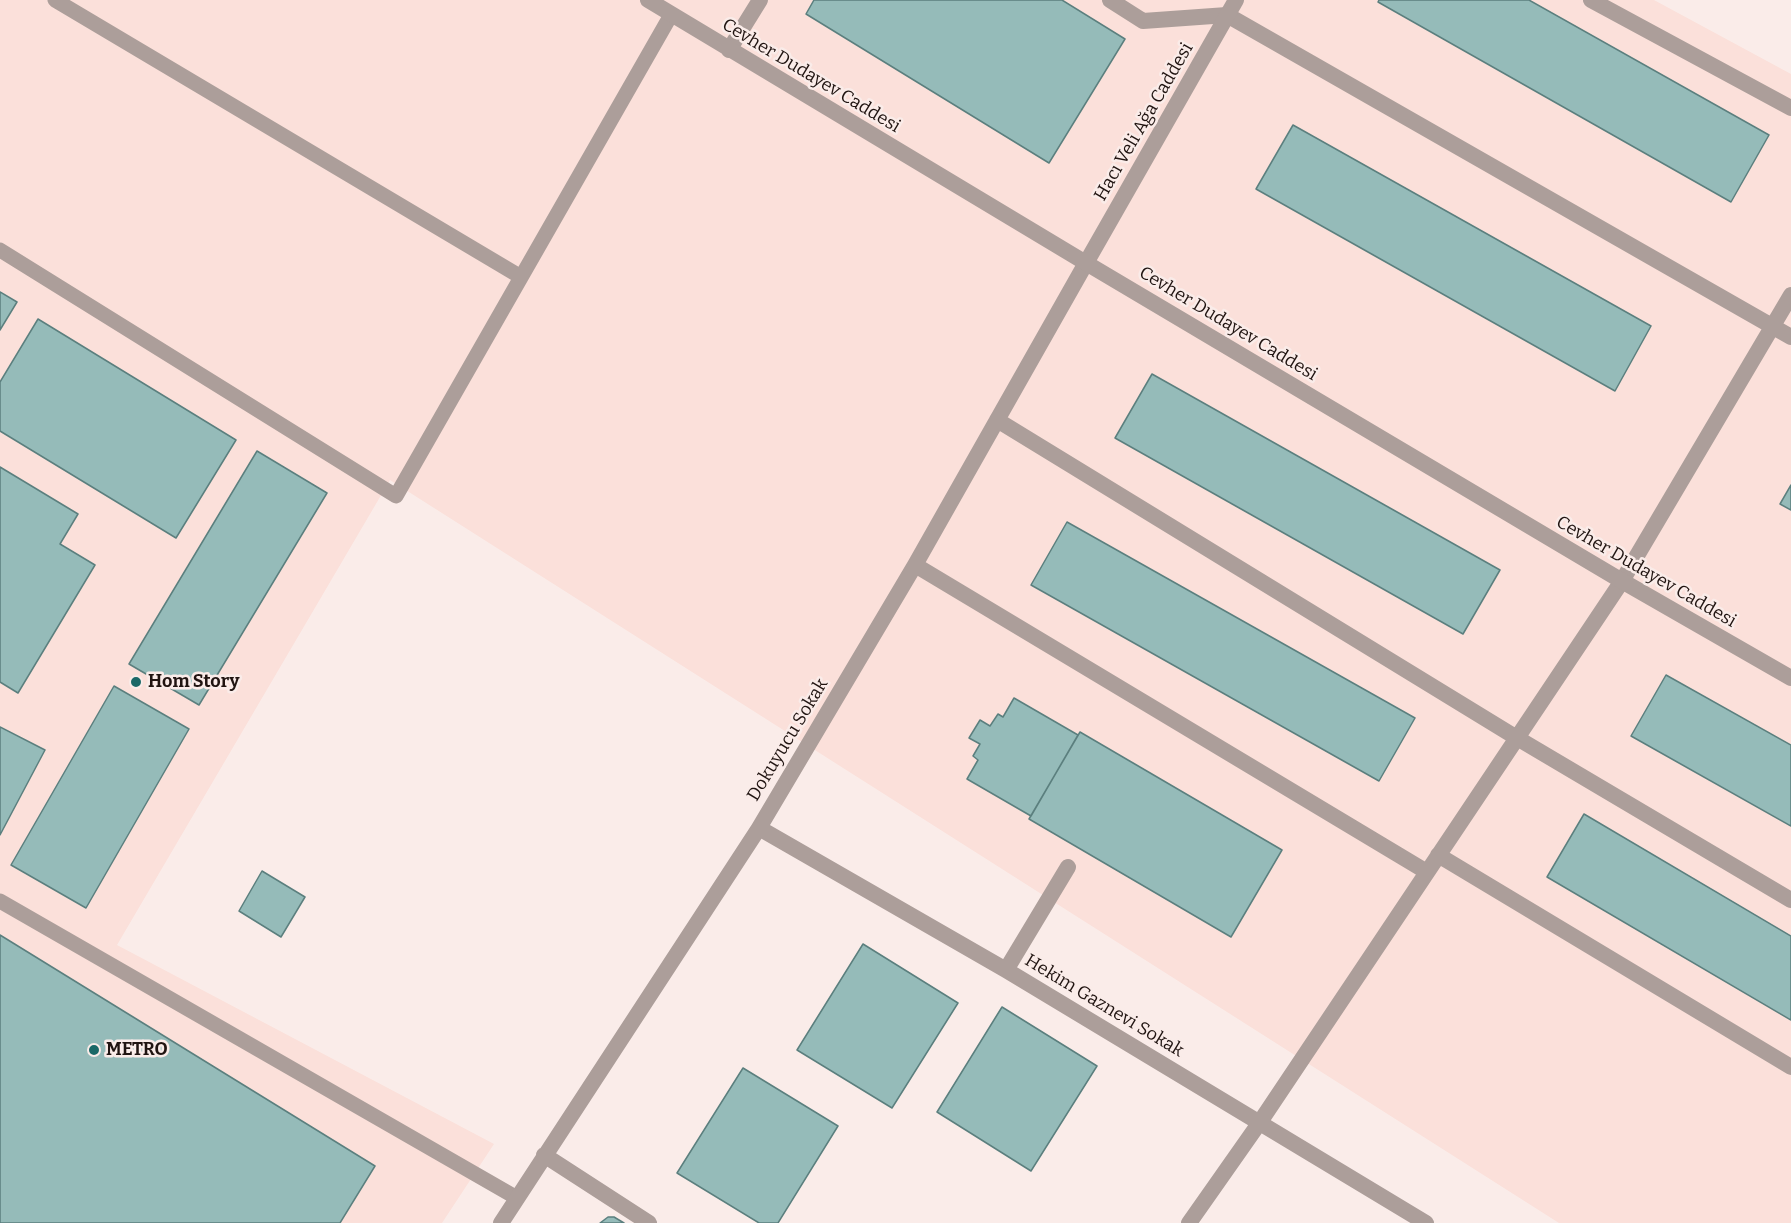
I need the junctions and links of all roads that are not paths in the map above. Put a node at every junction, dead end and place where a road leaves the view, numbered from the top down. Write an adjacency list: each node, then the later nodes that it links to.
1 (55, 0): 13 (lane)
2 (648, 0): 8 (street, Cevher Dudayev Caddesi)
3 (760, 0): 9 (street)
4 (1110, 0): 7 (street)
5 (1236, 0): 7 (street, Hacı Veli Ağa Caddesi)
6 (1591, 0): 10 (street)
7 (1224, 8): 12 (street, Hacı Veli Ağa Caddesi); 15 (street)
8 (671, 15): 9 (street, Cevher Dudayev Caddesi); 13 (lane)
9 (729, 50): 12 (street, Cevher Dudayev Caddesi)
10 (1791, 108)
11 (0, 250): 13 (lane)
12 (1086, 263): 17 (street, Dokuyucu Sokak); 19 (street, Cevher Dudayev Caddesi)
13 (521, 277)
14 (1791, 295): 15 (street)
15 (1774, 327): 16 (street); 19 (street)
16 (1791, 337)
17 (997, 420): 18 (street, Dokuyucu Sokak); 21 (street)
18 (915, 565): 22 (street, Dokuyucu Sokak); 25 (street)
19 (1622, 581): 20 (street, Cevher Dudayev Caddesi); 21 (street)
20 (1791, 678)
21 (1517, 738): 23 (street); 26 (street)
22 (759, 828): 28 (street, Hekim Gaznevi Sokak); 31 (street, Dokuyucu Sokak)
23 (1438, 855): 25 (street); 29 (street)
24 (1068, 867): 28 (street)
25 (1427, 872): 30 (street)
26 (1791, 900)
27 (0, 901): 32 (lane)
28 (1005, 970): 30 (street, Hekim Gaznevi Sokak)
29 (1791, 1067)
30 (1260, 1122): 35 (street); 36 (street, Hekim Gaznevi Sokak)
31 (544, 1155): 32 (street, Dokuyucu Sokak); 34 (street)
32 (517, 1198): 33 (street, Dokuyucu Sokak)
33 (501, 1223)
34 (649, 1223)
35 (1189, 1223)
36 (1425, 1223)

